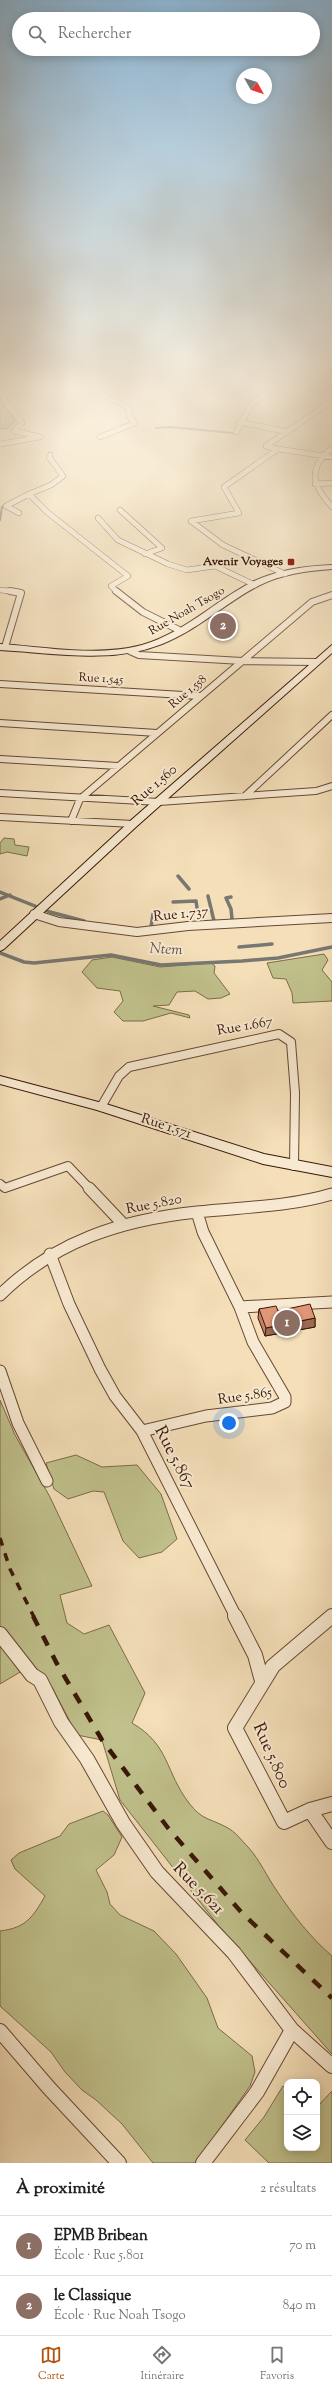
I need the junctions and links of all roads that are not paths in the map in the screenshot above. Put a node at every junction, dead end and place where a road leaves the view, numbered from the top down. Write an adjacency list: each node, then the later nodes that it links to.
1 (44, 488): 4 (street)
2 (225, 488): 11 (street)
3 (318, 488): 5 (street)
4 (29, 494): 7 (street); 15 (street)
5 (332, 507)
6 (120, 510): 9 (street)
7 (19, 513)
8 (98, 518): 9 (street)
9 (145, 554): 12 (street)
10 (332, 568): 11 (main road, Rue Noah Tsogo)
11 (285, 574): 12 (main road, Rue Noah Tsogo)
12 (255, 585): 15 (main road, Rue Noah Tsogo)
13 (0, 590): 16 (street)
14 (332, 595): 19 (street, Rue 1.558)
15 (181, 631): 18 (main road, Rue Noah Tsogo)
16 (2, 647): 18 (main road, Rue Noah Tsogo)
17 (332, 648): 20 (main road, Rue 1.560)
18 (130, 651): 19 (street)
19 (242, 661): 20 (street); 22 (street, Rue 1.558)
20 (316, 662): 32 (main road, Rue 1.560)
21 (0, 684): 22 (street, Rue 1.545)
22 (200, 696): 25 (street, Rue 1.558)
23 (332, 715): 30 (street)
24 (0, 723): 25 (street)
25 (157, 733): 27 (street, Rue 1.558)
26 (0, 758): 27 (street)
27 (118, 766): 31 (street, Rue 1.558)
28 (332, 786): 30 (street)
29 (0, 793): 31 (street)
30 (244, 796): 32 (street)
31 (80, 799): 32 (street); 34 (street, Rue 1.558)
32 (159, 802): 35 (main road, Rue 1.560)
33 (0, 817): 34 (street)
34 (71, 821): 35 (street)
35 (133, 824): 36 (main road, Rue 1.560)
36 (34, 914): 37 (street, Rue 1.737); 38 (main road, Rue 1.560)
37 (332, 918)
38 (0, 948)
39 (0, 1080): 40 (main road, Rue 1.571)
40 (101, 1107): 41 (main road, Rue 1.571); 41 (street, Rue 1.667)
41 (294, 1166): 42 (main road, Rue 1.571)
42 (332, 1172)
43 (0, 1184): 46 (street)
44 (332, 1194): 45 (street, Rue 5.820)
45 (197, 1212): 46 (street, Rue 5.820); 50 (street, Rue 5.865)
46 (124, 1225): 47 (street, Rue 5.820)
47 (50, 1254): 48 (street, Rue 5.820); 52 (street, Rue 5.867)
48 (0, 1295)
49 (332, 1302): 50 (street)
50 (240, 1307): 52 (street, Rue 5.865)
51 (0, 1371): 53 (street)
52 (142, 1431): 56 (street, Rue 5.867)
53 (47, 1481)
54 (332, 1616): 56 (street, Rue 5.800)
55 (0, 1634): 61 (street, Rue 5.621)
56 (262, 1681): 58 (street, Rue 5.800)
57 (332, 1804): 58 (street, Rue 5.800)
58 (310, 1810): 59 (street)
59 (332, 1842)
60 (0, 2030): 63 (street)
61 (292, 2030): 62 (street, Rue 5.621); 64 (street)
62 (332, 2066)
63 (119, 2163)
64 (203, 2163)

